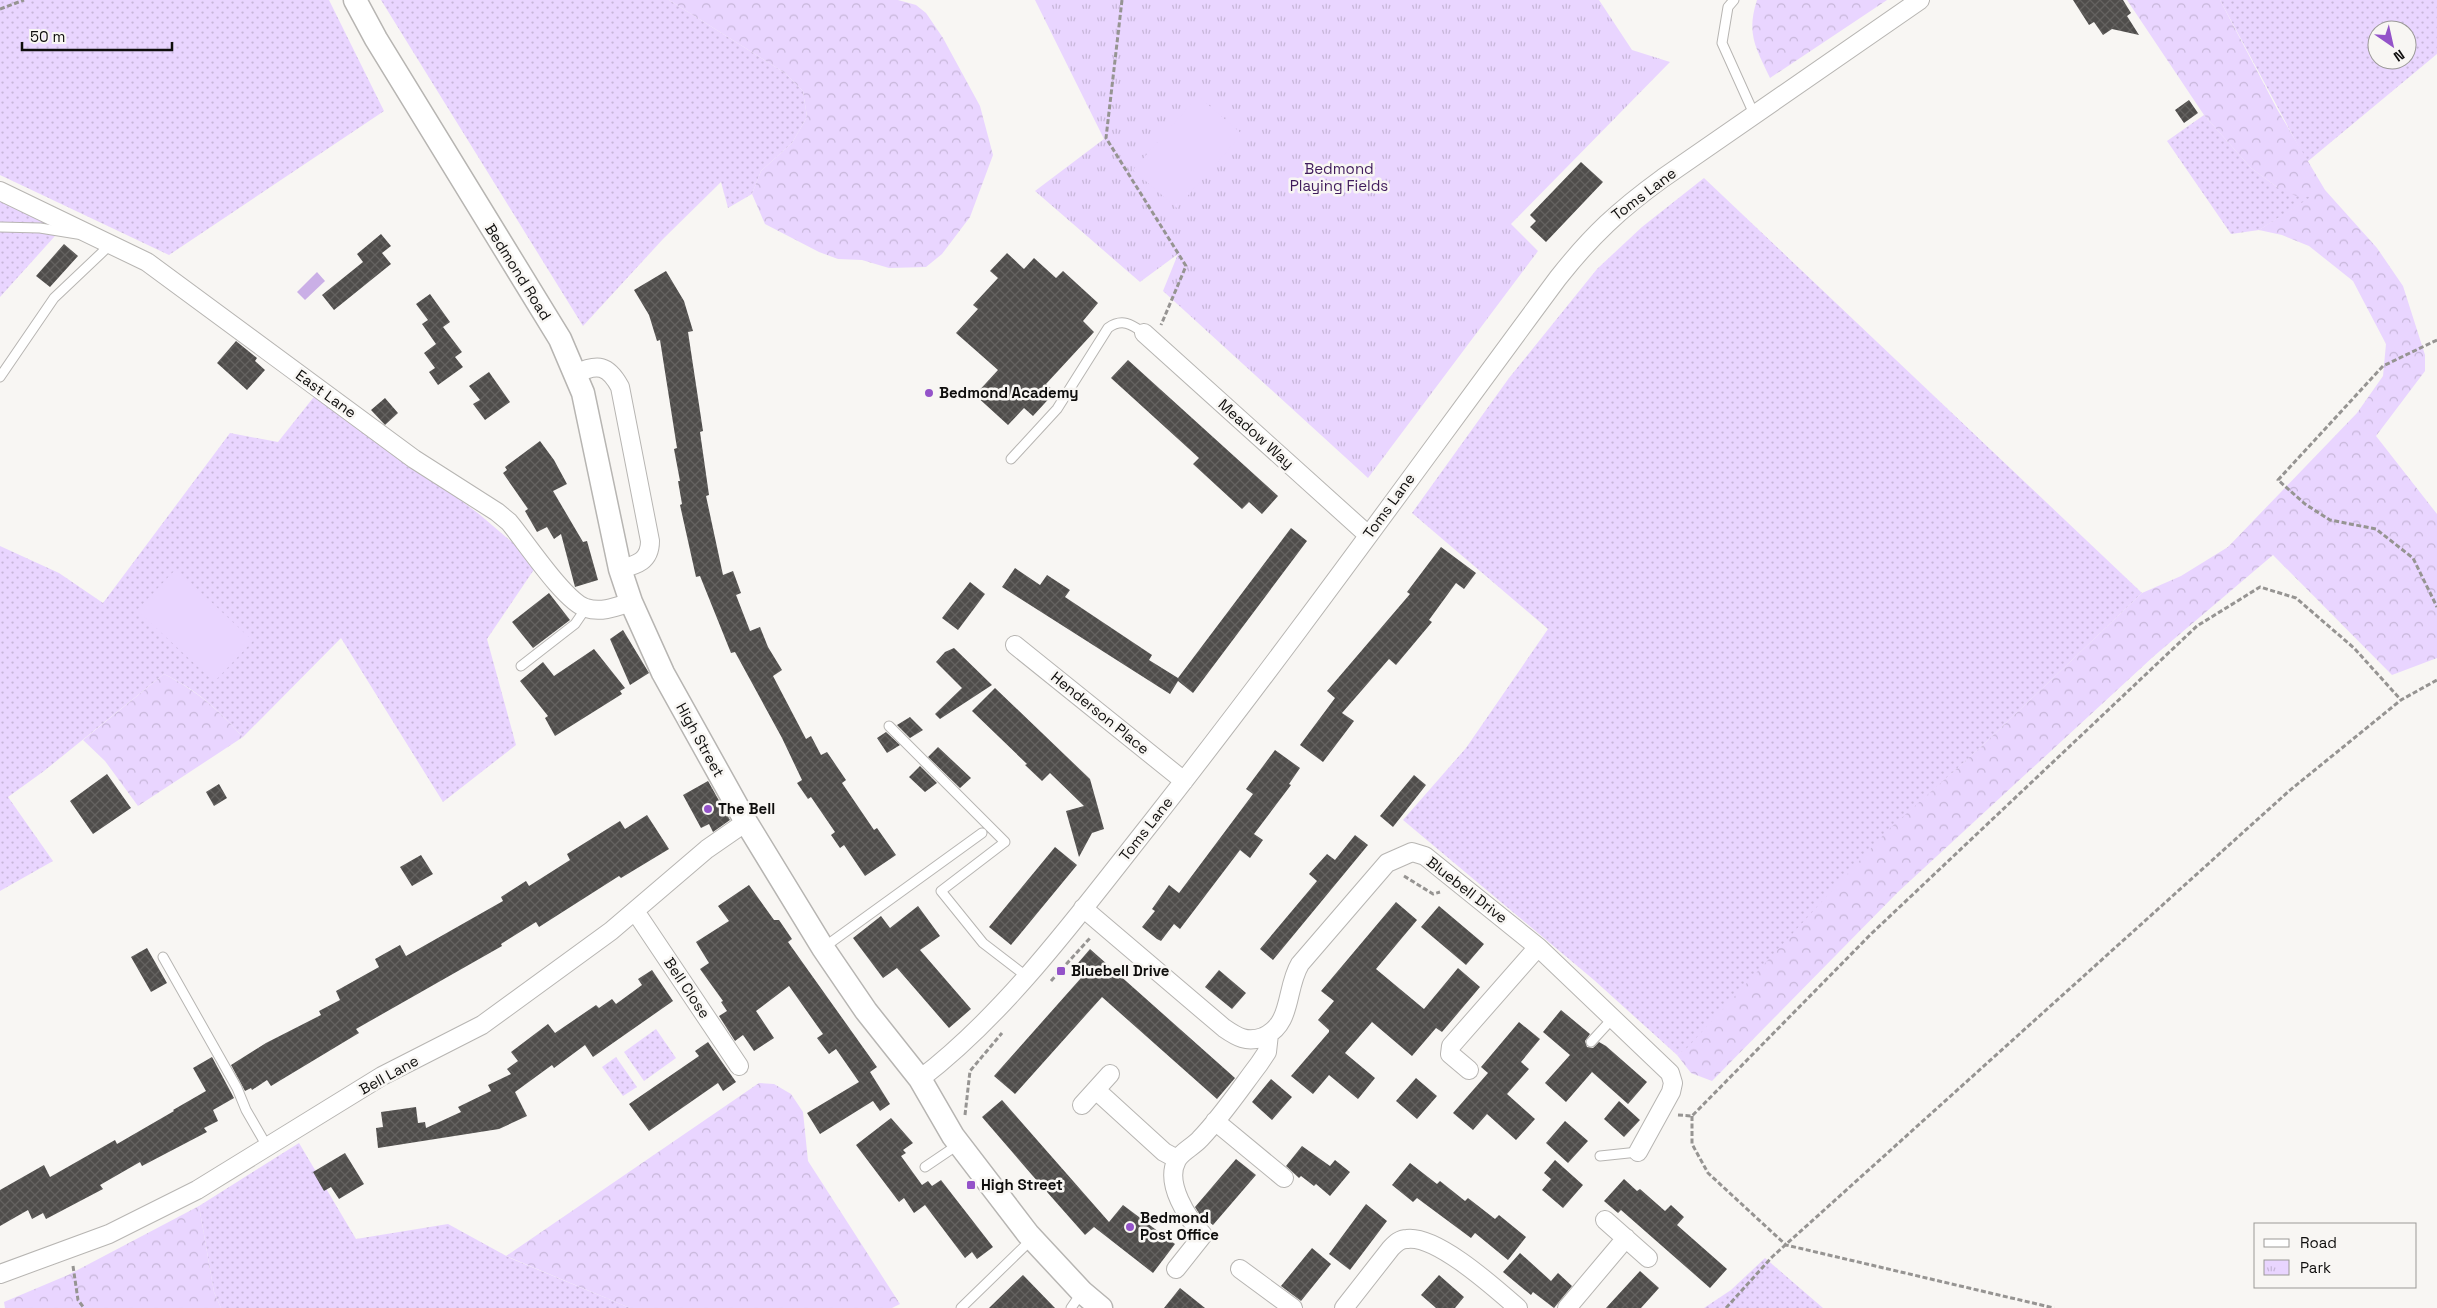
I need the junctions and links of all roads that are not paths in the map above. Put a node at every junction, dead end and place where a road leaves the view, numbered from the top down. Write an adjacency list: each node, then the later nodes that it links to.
1 (355, 0): 9 (street, Bedmond Road)
2 (1734, 0): 4 (lane)
3 (1920, 0): 4 (street, Toms Lane)
4 (1754, 114): 12 (street, Toms Lane)
5 (0, 190): 7 (street, East Lane)
6 (0, 227): 7 (lane)
7 (104, 241): 10 (lane); 15 (street, East Lane)
8 (1148, 337): 11 (lane); 12 (street, Meadow Way)
9 (575, 374): 13 (street, Bedmond Road); 13 (street)
10 (0, 377)
11 (1012, 459)
12 (1368, 535): 19 (street, Toms Lane)
13 (620, 569): 14 (street, High Street)
14 (631, 602): 15 (street); 20 (street, High Street)
15 (586, 608): 17 (lane)
16 (1015, 645): 19 (street, Henderson Place)
17 (521, 666)
18 (889, 726): 27 (lane)
19 (1184, 781): 22 (street, Toms Lane)
20 (746, 822): 23 (street, Bell Lane); 25 (street, High Street)
21 (982, 833): 25 (lane)
22 (1083, 908): 27 (street, Toms Lane); 29 (street)
23 (635, 911): 31 (street, Bell Close); 39 (street, Bell Lane)
24 (1538, 947): 28 (street, Bluebell Drive); 29 (street, Bluebell Drive); 32 (street)
25 (823, 948): 34 (street, High Street)
26 (163, 958): 39 (lane)
27 (1026, 976): 34 (street, Toms Lane)
28 (1613, 1018): 30 (lane); 40 (street, Bluebell Drive)
29 (1269, 1034): 37 (street)
30 (1591, 1042)
31 (739, 1066)
32 (1469, 1070)
33 (1110, 1074): 35 (street)
34 (920, 1079): 38 (street, High Street)
35 (1096, 1090): 36 (street); 42 (street)
36 (1082, 1105)
37 (1215, 1120): 42 (street); 44 (street)
38 (954, 1136): 43 (lane); 47 (street, High Street)
39 (268, 1148): 51 (street, Bell Lane)
40 (1638, 1152): 41 (lane)
41 (1600, 1156)
42 (1177, 1160): 49 (street)
43 (925, 1167)
44 (1284, 1178)
45 (1605, 1220): 46 (street)
46 (1626, 1238): 48 (street); 58 (street)
47 (1032, 1239): 52 (street, High Street); 53 (lane)
48 (1648, 1258)
49 (1176, 1269)
50 (1240, 1269): 55 (street)
51 (0, 1274)
52 (1077, 1300): 54 (street, High Street)
53 (961, 1308)
54 (1101, 1308)
55 (1293, 1308)
56 (1344, 1308): 57 (street)
57 (1518, 1308)
58 (1567, 1308)

